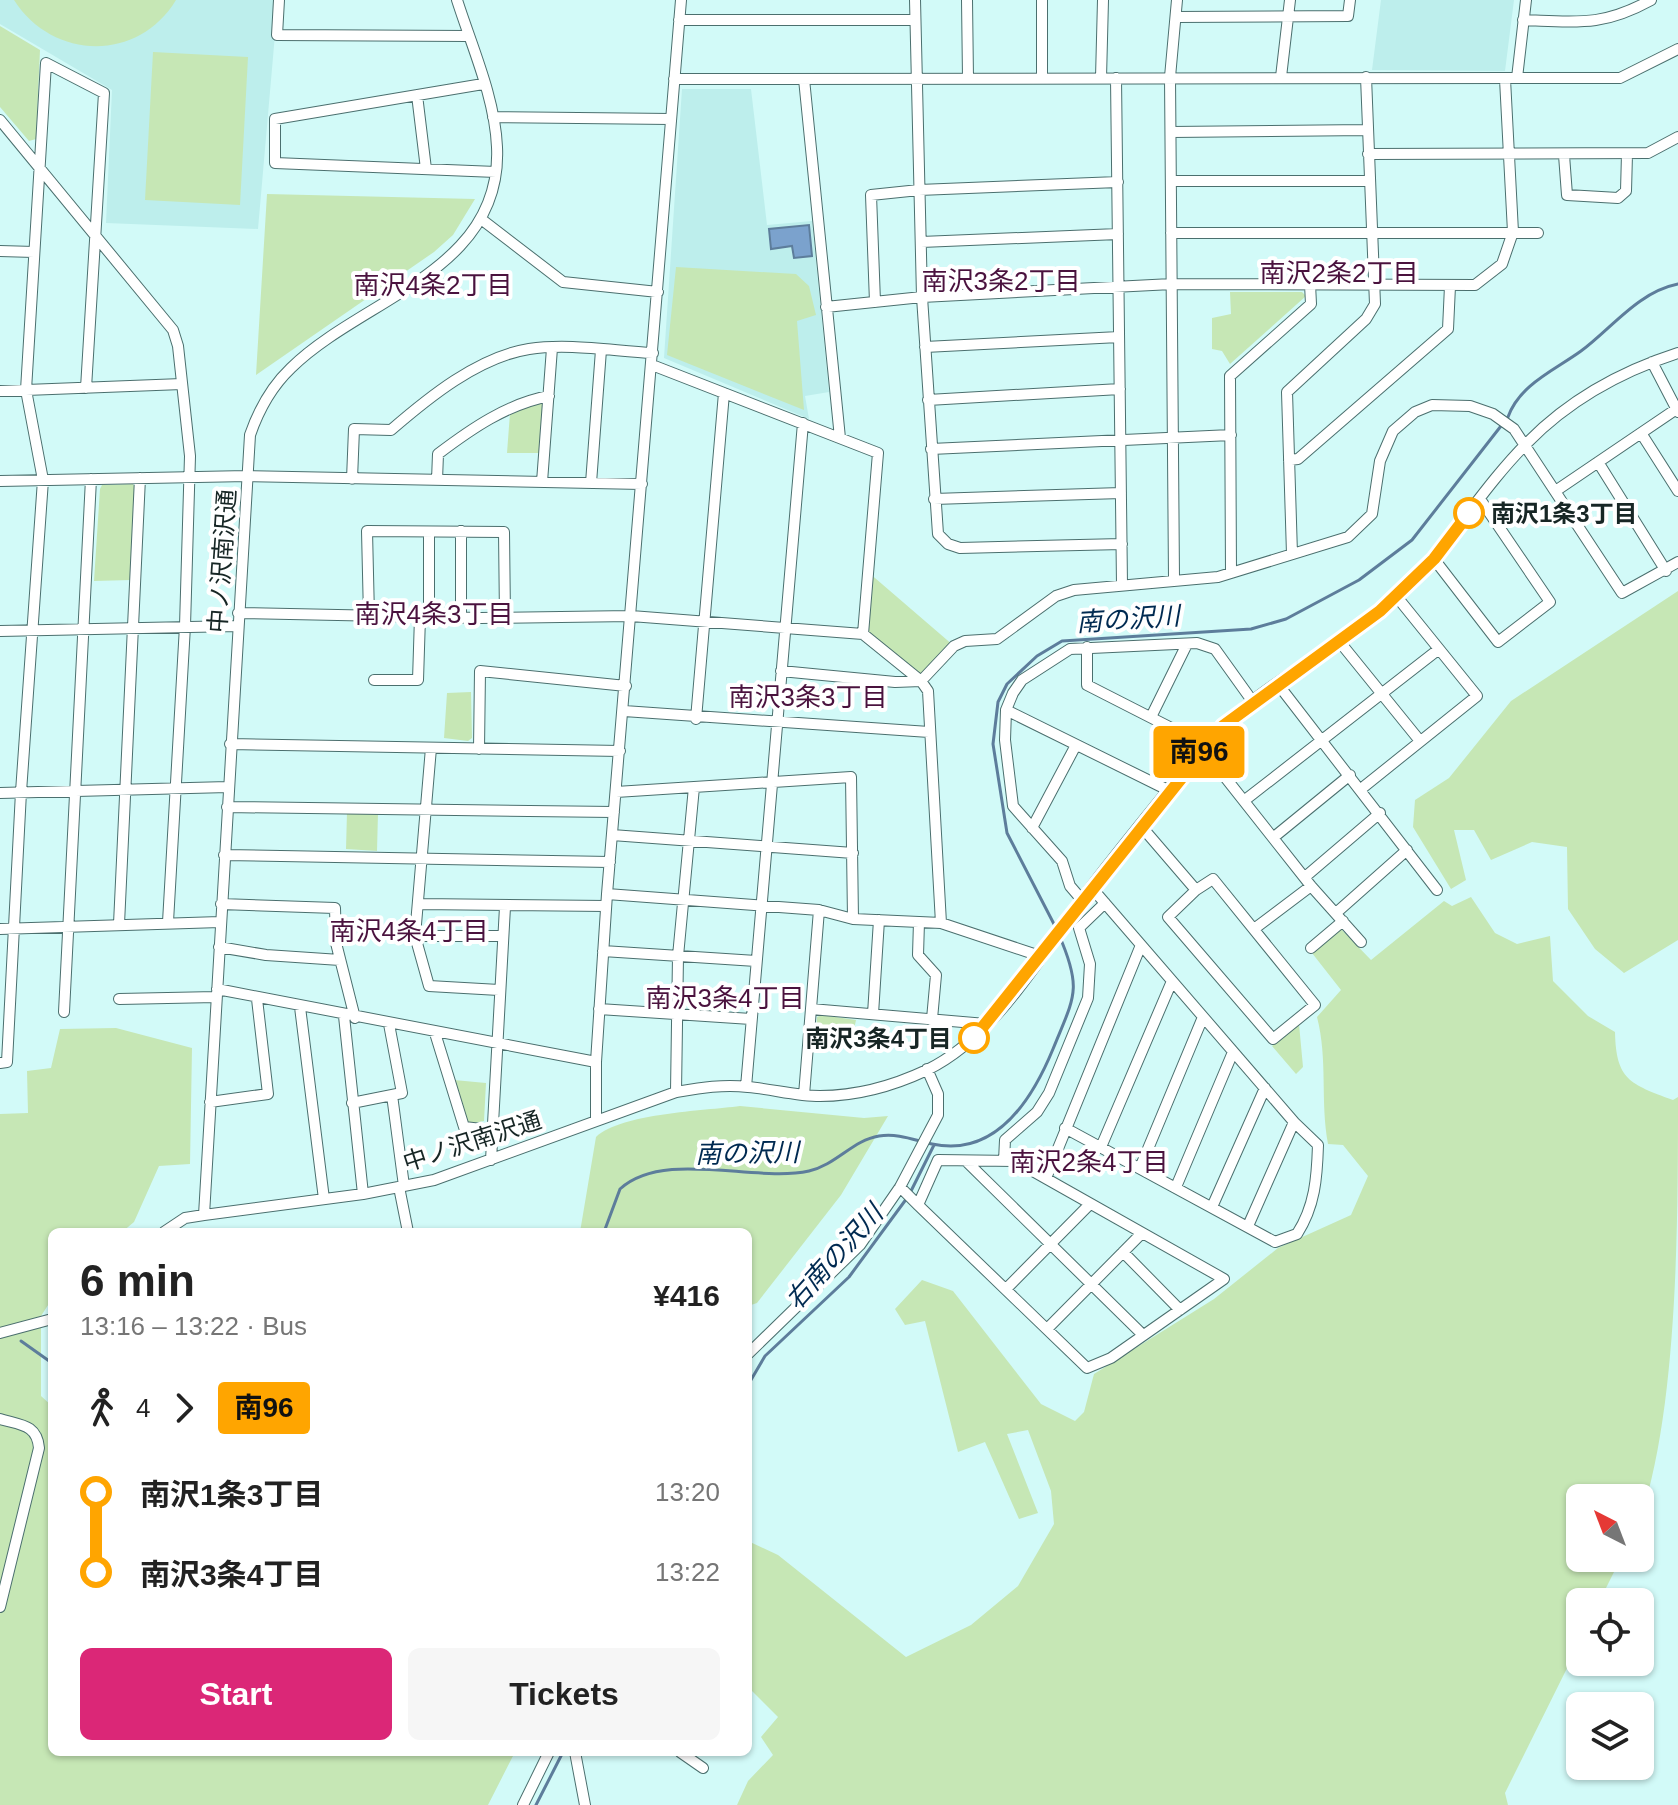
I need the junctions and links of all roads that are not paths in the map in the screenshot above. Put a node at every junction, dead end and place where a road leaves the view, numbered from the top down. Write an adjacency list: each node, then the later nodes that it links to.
1 (279, 0): 18 (street)
2 (457, 0): 18 (street, 中ノ沢南沢通)
3 (681, 0): 15 (street)
4 (915, 0): 16 (street)
5 (967, 0): 24 (street)
6 (1042, 0): 25 (street)
7 (1103, 0): 26 (street)
8 (1177, 0): 14 (street)
9 (1290, 0): 13 (street)
10 (1350, 0): 13 (street)
11 (1526, 0): 17 (street)
12 (1651, 0): 17 (street)
13 (1288, 16): 14 (street); 21 (street)
14 (1176, 17): 20 (street)
15 (679, 20): 16 (street); 29 (street)
16 (915, 20): 23 (street)
17 (1523, 20): 28 (street)
18 (468, 36): 32 (street, 中ノ沢南沢通)
19 (1678, 49): 28 (street)
20 (1170, 77): 21 (street); 27 (street); 38 (street)
21 (1281, 77): 22 (street)
22 (1366, 77): 31 (street); 37 (street)
23 (916, 78): 24 (street); 30 (street); 50 (street)
24 (968, 78): 25 (street)
25 (1042, 78): 26 (street)
26 (1101, 78): 27 (street)
27 (1116, 78): 49 (street)
28 (1517, 78): 31 (street)
29 (674, 79): 30 (street); 35 (street)
30 (804, 79): 69 (street)
31 (1505, 79): 42 (street)
32 (483, 84): 33 (street); 34 (street, 中ノ沢南沢通)
33 (417, 95): 45 (street); 45 (street)
34 (493, 117): 35 (street); 46 (street, 中ノ沢南沢通)
35 (671, 119): 66 (street)
36 (0, 120): 44 (street)
37 (1368, 130): 38 (street); 40 (street)
38 (1171, 132): 47 (street)
39 (1678, 137): 41 (street)
40 (1368, 154): 42 (street); 48 (street)
41 (1627, 154): 43 (street); 43 (street)
42 (1508, 155): 43 (street); 52 (street)
43 (1564, 155)
44 (39, 166): 57 (street); 57 (street); 60 (street)
45 (426, 169): 46 (street)
46 (496, 172): 51 (street, 中ノ沢南沢通)
47 (1171, 181): 48 (street); 53 (street)
48 (1369, 181): 54 (street)
49 (1118, 182): 50 (street); 56 (street)
50 (919, 190): 58 (street); 68 (street)
51 (481, 219): 66 (street); 97 (street, 中ノ沢南沢通)
52 (1513, 232): 54 (street); 55 (street); 64 (street)
53 (1171, 233): 54 (street); 61 (street)
54 (1371, 233): 63 (street)
55 (1538, 233)
56 (1118, 234): 58 (street); 65 (street)
57 (97, 238): 78 (street); 79 (street)
58 (921, 242): 67 (street)
59 (0, 251): 60 (street)
60 (34, 252): 81 (street)
61 (1172, 284): 62 (street); 65 (street); 90 (street)
62 (1310, 284): 63 (street); 89 (street)
63 (1374, 284): 64 (street); 95 (street)
64 (1450, 286): 95 (street)
65 (1119, 287): 67 (street); 70 (street)
66 (658, 292): 74 (street)
67 (922, 297): 68 (street); 71 (street)
68 (875, 302): 69 (street)
69 (826, 307): 91 (street)
70 (1119, 337): 71 (street); 80 (street)
71 (925, 347): 85 (street)
72 (552, 348): 73 (street); 84 (street); 101 (street)
73 (601, 350): 74 (street); 106 (street)
74 (653, 353): 77 (street)
75 (1678, 353): 76 (street, 中ノ沢南沢通)
76 (1652, 362): 86 (street); 93 (street, 中ノ沢南沢通)
77 (652, 365): 83 (street); 107 (street)
78 (182, 384): 79 (street); 99 (street)
79 (86, 388): 81 (street)
80 (1120, 389): 85 (street); 92 (street)
81 (26, 390): 82 (street); 102 (street)
82 (0, 391)
83 (724, 393): 87 (street); 130 (street)
84 (549, 396): 103 (street); 105 (street)
85 (928, 400): 94 (street)
86 (1677, 410): 88 (street)
87 (803, 423): 91 (street); 134 (street)
88 (1641, 433): 96 (street); 109 (street)
89 (1231, 435): 90 (street); 120 (street)
90 (1173, 437): 92 (street); 121 (street)
91 (840, 438): 138 (street)
92 (1121, 439): 94 (street); 110 (street)
93 (1526, 443): 108 (street); 112 (street, 中ノ沢南沢通); 116 (street)
94 (931, 449): 111 (street)
95 (1289, 460): 116 (street)
96 (1598, 462): 108 (street); 119 (street)
97 (247, 476): 99 (street); 101 (street); 124 (street, 中ノ沢南沢通)
98 (140, 478): 99 (street); 100 (street); 133 (street)
99 (190, 478): 131 (street)
100 (91, 479): 102 (street); 135 (street)
101 (352, 479): 103 (street)
102 (43, 480): 104 (street); 136 (street)
103 (437, 480): 105 (street)
104 (0, 481)
105 (542, 482): 106 (street)
106 (591, 483): 107 (street)
107 (642, 484): 126 (street)
108 (1557, 490): 119 (street)
109 (1678, 491)
110 (1121, 493): 111 (street); 115 (street)
111 (934, 499): 115 (street)
112 (1480, 499): 117 (street, 中ノ沢南沢通); 117 (street)
113 (461, 531): 114 (street); 128 (street); 129 (street)
114 (429, 532): 125 (street); 127 (street)
115 (1122, 544): 122 (street)
116 (1292, 554): 120 (street)
117 (1434, 559): 123 (street, 中ノ沢南沢通)
118 (1678, 562): 119 (street)
119 (1666, 571)
120 (1231, 573): 121 (street)
121 (1174, 579): 122 (street)
122 (1122, 585): 145 (street)
123 (1397, 597): 139 (street, 中ノ沢南沢通); 142 (street)
124 (238, 613): 125 (street); 132 (street, 中ノ沢南沢通)
125 (369, 616): 127 (street)
126 (631, 616): 129 (street); 130 (street); 147 (street)
127 (424, 617): 128 (street); 144 (street)
128 (461, 618): 129 (street)
129 (505, 618)
130 (705, 620): 134 (street); 153 (street)
131 (185, 626): 132 (street); 133 (street); 168 (street)
132 (237, 626): 158 (street, 中ノ沢南沢通)
133 (135, 627): 135 (street); 169 (street)
134 (785, 627): 138 (street); 143 (street)
135 (83, 629): 136 (street); 172 (street)
136 (33, 630): 137 (street); 173 (street)
137 (0, 631)
138 (863, 634): 145 (street)
139 (1339, 641): 146 (street, 中ノ沢南沢通); 148 (street)
140 (1187, 644): 141 (street); 149 (street); 152 (street)
141 (1087, 647): 150 (street); 152 (street)
142 (1439, 649): 148 (street); 157 (street)
143 (781, 671): 145 (street); 154 (street)
144 (374, 680)
145 (921, 681): 155 (street)
146 (1277, 683): 149 (street, 中ノ沢南沢通); 156 (street)
147 (626, 686): 151 (street); 162 (street)
148 (1382, 693): 156 (street); 157 (street)
149 (1253, 702): 161 (street, 中ノ沢南沢通)
150 (1006, 710): 159 (street); 182 (street)
151 (624, 711): 153 (street); 163 (street)
152 (1151, 717): 161 (street)
153 (696, 719): 154 (street)
154 (776, 724): 155 (street); 165 (street)
155 (929, 732): 212 (street)
156 (1322, 739): 164 (street); 176 (street)
157 (1420, 741): 170 (street)
158 (230, 744): 160 (street); 166 (street, 中ノ沢南沢通)
159 (1076, 745): 171 (street); 182 (street)
160 (431, 748): 162 (street); 178 (street)
161 (1202, 748): 171 (street, 中ノ沢南沢通); 176 (street)
162 (479, 749): 163 (street)
163 (620, 751): 174 (street)
164 (1350, 775): 170 (street); 184 (street)
165 (770, 783): 167 (street); 186 (street); 188 (street)
166 (228, 787): 168 (street); 177 (street, 中ノ沢南沢通)
167 (694, 787): 174 (street); 185 (street)
168 (173, 788): 169 (street); 209 (street)
169 (124, 789): 172 (street); 213 (street)
170 (1361, 789): 180 (street)
171 (1168, 790): 181 (street, 中ノ沢南沢通)
172 (73, 791): 173 (street); 214 (street)
173 (21, 792): 175 (street); 216 (street)
174 (616, 792): 179 (street)
175 (0, 793)
176 (1245, 800): 184 (street)
177 (227, 807): 178 (street); 189 (street, 中ノ沢南沢通)
178 (426, 809): 179 (street); 190 (street)
179 (614, 812): 183 (street)
180 (1380, 813): 187 (street); 192 (street)
181 (1141, 826): 193 (street, 中ノ沢南沢通); 194 (street)
182 (1032, 828): 201 (street)
183 (612, 835): 185 (street); 191 (street)
184 (1274, 837): 192 (street)
185 (689, 842): 186 (street); 197 (street)
186 (765, 849): 188 (street); 203 (street)
187 (1407, 850): 195 (street); 206 (street)
188 (853, 853): 207 (street)
189 (224, 855): 190 (street); 199 (street, 中ノ沢南沢通)
190 (422, 858): 191 (street); 200 (street)
191 (610, 862): 196 (street)
192 (1308, 882): 206 (street); 217 (street)
193 (1091, 887): 198 (street); 201 (street, 中ノ沢南沢通)
194 (1196, 890): 217 (street); 217 (street)
195 (1437, 890)
196 (607, 894): 197 (street); 202 (street)
197 (684, 898): 203 (street); 225 (street)
198 (1105, 903): 221 (street); 266 (street)
199 (221, 904): 210 (street, 中ノ沢南沢通); 227 (street)
200 (419, 904): 204 (street); 218 (street)
201 (1078, 904): 226 (street, 中ノ沢南沢通)
202 (606, 906): 204 (street); 224 (street)
203 (761, 906): 205 (street); 228 (street)
204 (505, 907): 219 (street)
205 (819, 910): 207 (street); 236 (street)
206 (1339, 917): 220 (street); 223 (street)
207 (853, 919): 208 (street)
208 (879, 920): 211 (street); 239 (street)
209 (168, 922): 210 (street); 213 (street)
210 (220, 922): 222 (street, 中ノ沢南沢通)
211 (919, 922): 212 (street); 243 (street)
212 (941, 923): 226 (street)
213 (119, 924): 214 (street)
214 (68, 927): 216 (street); 237 (street)
215 (0, 929): 216 (street)
216 (13, 929): 250 (street)
217 (1254, 929)
218 (415, 936): 219 (street); 230 (street)
219 (503, 936): 230 (street)
220 (1361, 942)
221 (1141, 945): 229 (street); 261 (street)
222 (219, 947): 227 (street); 231 (street, 中ノ沢南沢通)
223 (1311, 948)
224 (603, 951): 225 (street); 235 (street)
225 (678, 956): 228 (street); 238 (street)
226 (1040, 956): 245 (street, 中ノ沢南沢通)
227 (340, 960): 240 (street)
228 (756, 961): 242 (street)
229 (1172, 981): 241 (street); 263 (street)
230 (499, 990): 247 (street)
231 (216, 993): 232 (street); 233 (street); 257 (street, 中ノ沢南沢通)
232 (119, 999)
233 (257, 999): 234 (street); 257 (street)
234 (300, 1007): 240 (street); 273 (street)
235 (599, 1009): 238 (street); 249 (street)
236 (811, 1009): 239 (street); 256 (street)
237 (64, 1012)
238 (676, 1014): 242 (street); 254 (street)
239 (873, 1014): 243 (street)
240 (349, 1017): 244 (street); 258 (street)
241 (1203, 1017): 248 (street); 267 (street)
242 (751, 1019): 252 (street)
243 (932, 1019): 245 (street)
244 (389, 1024): 246 (street); 255 (street)
245 (986, 1024): 251 (street, 中ノ沢南沢通)
246 (435, 1033): 247 (street); 262 (street)
247 (495, 1044): 249 (street); 262 (street)
248 (1233, 1052): 253 (street); 271 (street)
249 (596, 1062): 259 (street)
250 (0, 1063)
251 (927, 1069): 256 (street, 中ノ沢南沢通); 270 (street)
252 (746, 1087): 254 (street, 中ノ沢南沢通); 256 (street, 中ノ沢南沢通)
253 (1265, 1088): 260 (street); 276 (street)
254 (676, 1092): 259 (street, 中ノ沢南沢通)
255 (392, 1095): 258 (street); 269 (street)
256 (804, 1095)
257 (210, 1102): 277 (street, 中ノ沢南沢通)
258 (352, 1103): 272 (street)
259 (596, 1120): 264 (street, 中ノ沢南沢通)
260 (1294, 1122): 278 (street); 278 (street)
261 (1065, 1128): 263 (street); 268 (street)
262 (491, 1130): 264 (street)
263 (1101, 1147): 267 (street)
264 (491, 1160): 269 (street, 中ノ沢南沢通)
265 (966, 1161): 266 (street); 275 (street); 282 (street)
266 (1004, 1161): 268 (street)
267 (1140, 1168): 271 (street)
268 (1046, 1178): 274 (street)
269 (401, 1186): 272 (street, 中ノ沢南沢通); 280 (street)
270 (900, 1187): 275 (street); 291 (street)
271 (1176, 1187): 276 (street)
272 (363, 1194): 273 (street, 中ノ沢南沢通)
273 (324, 1199): 277 (street, 中ノ沢南沢通)
274 (1090, 1204): 281 (street); 282 (street)
275 (918, 1205): 285 (street)
276 (1212, 1207): 278 (street)
277 (204, 1215): 279 (street)
278 (1248, 1226)
279 (170, 1228)
280 (407, 1228)
281 (1142, 1233): 283 (street); 286 (street)
282 (1049, 1245): 284 (street); 285 (street)
283 (1123, 1252): 284 (street); 286 (street)
284 (1091, 1284): 288 (street); 290 (street)
285 (1006, 1289): 288 (street)
286 (1180, 1310): 290 (street)
287 (48, 1320): 289 (street)
288 (1047, 1329): 290 (street)
289 (0, 1333)
290 (1143, 1335)
291 (752, 1350)
292 (0, 1419): 293 (street)
293 (0, 1607)
294 (547, 1756): 298 (street)
295 (576, 1756): 299 (street)
296 (686, 1756): 297 (street)
297 (703, 1768)
298 (523, 1805)
299 (585, 1805)

